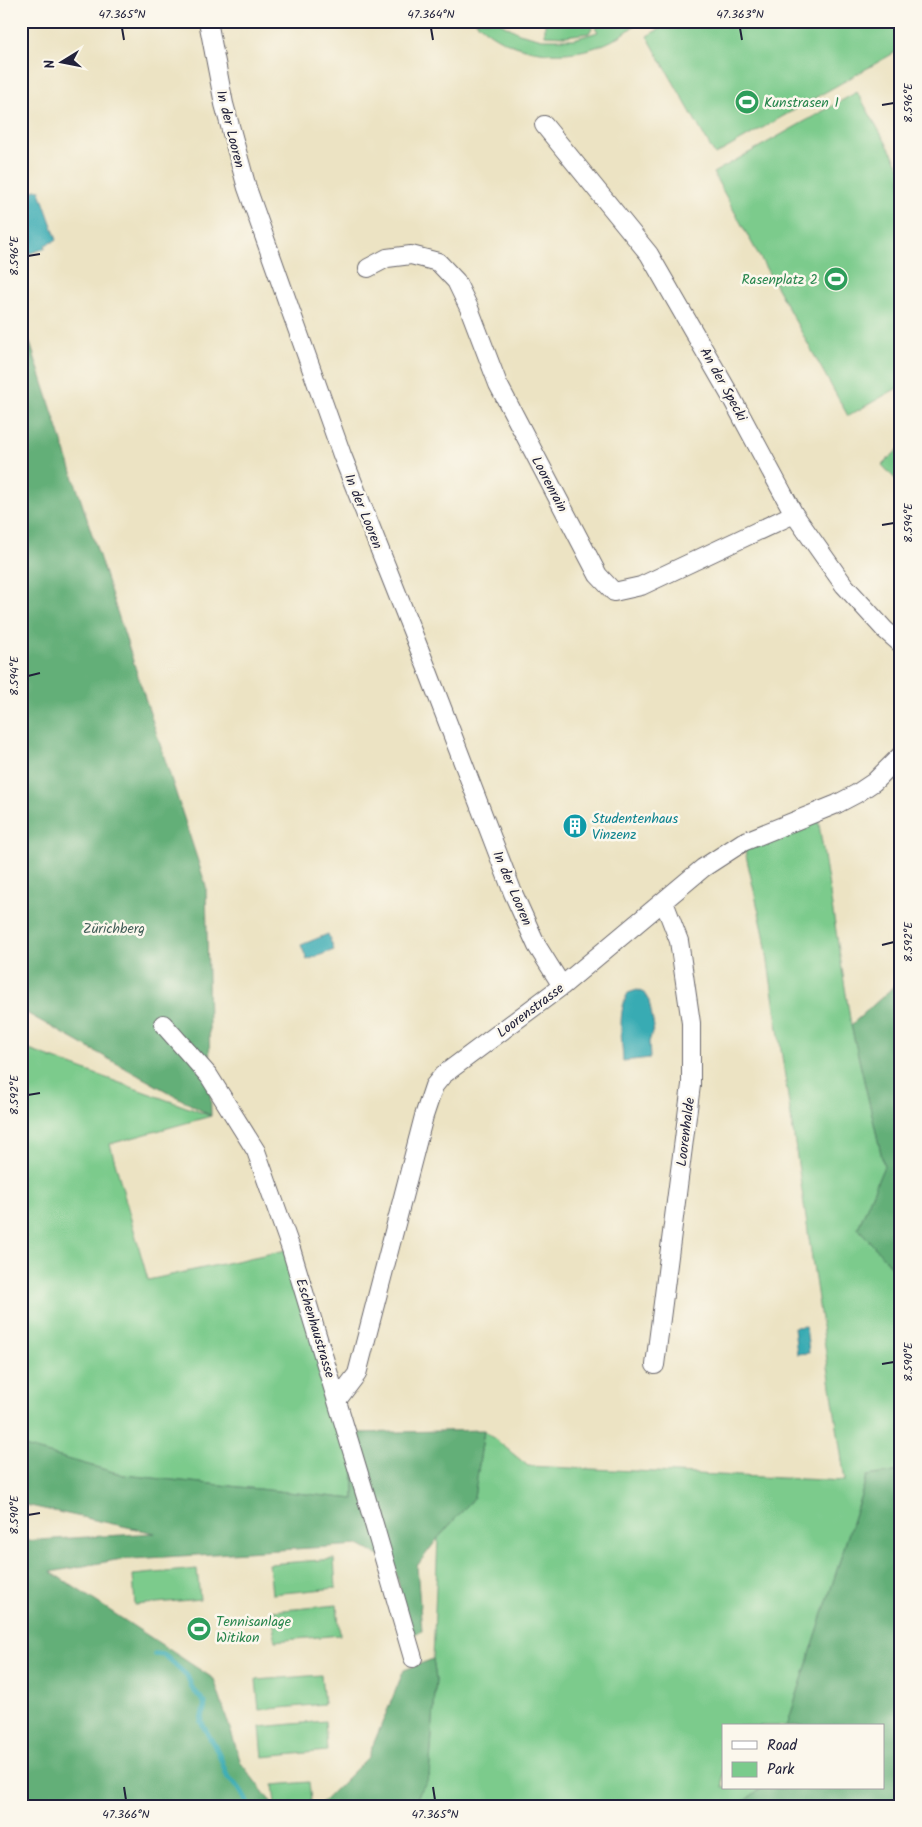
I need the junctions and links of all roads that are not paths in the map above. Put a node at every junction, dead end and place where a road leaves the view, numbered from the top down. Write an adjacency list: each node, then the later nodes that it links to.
1 (208, 21): 8 (street, In der Looren)
2 (544, 125): 4 (street, An der Specki)
3 (368, 268): 4 (street, Loorenrain)
4 (794, 514): 5 (street, An der Specki)
5 (901, 644)
6 (901, 755): 7 (street, Loorenstrasse)
7 (664, 902): 8 (street, Loorenstrasse); 10 (street, Loorenhalde)
8 (562, 986): 11 (street, Loorenstrasse)
9 (163, 1024): 11 (street, Eschenhaustrasse)
10 (655, 1365)
11 (338, 1399): 12 (street, Eschenhaustrasse)
12 (413, 1658)

